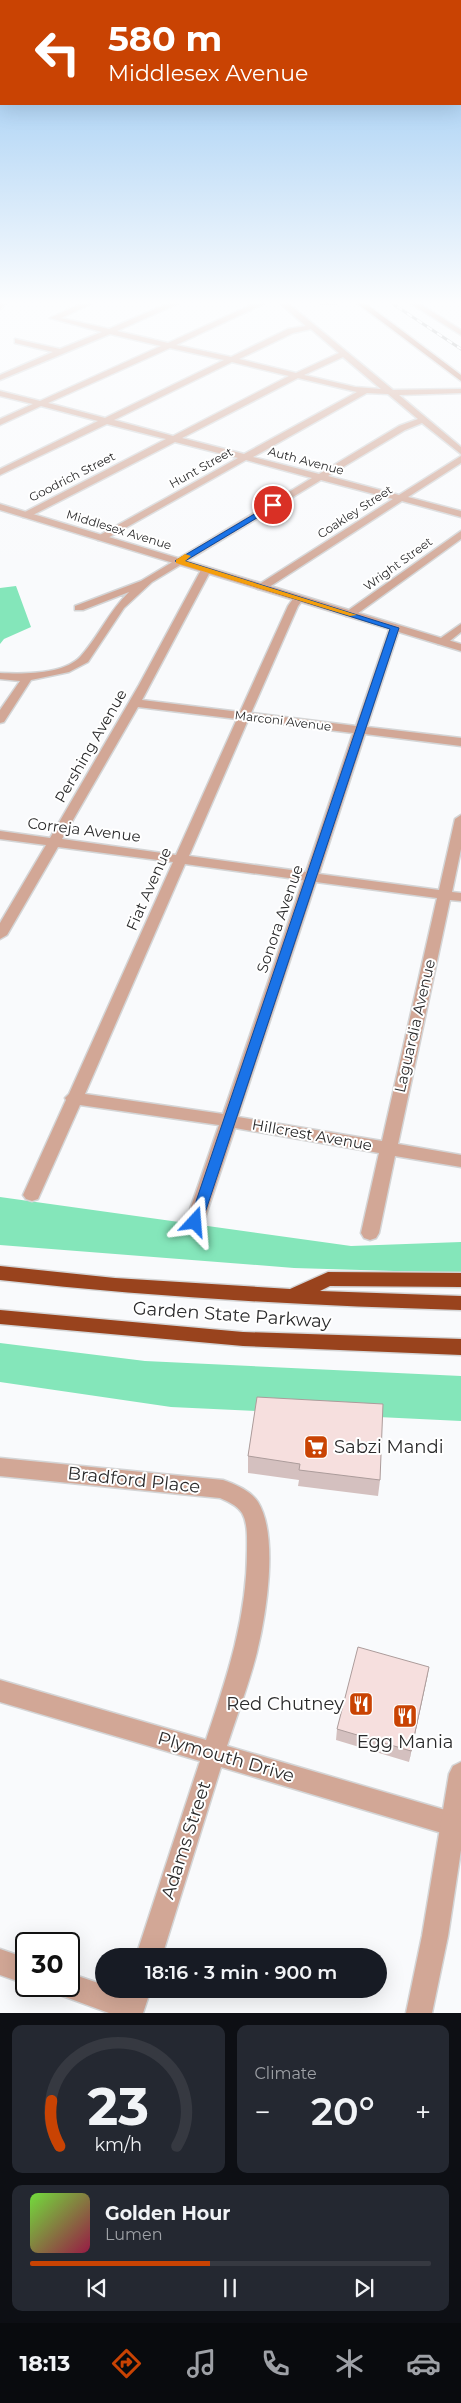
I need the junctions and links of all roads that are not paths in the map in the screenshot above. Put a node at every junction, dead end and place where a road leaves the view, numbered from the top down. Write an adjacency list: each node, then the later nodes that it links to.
1 (4, 394): 7 (street, Auth Avenue)
2 (63, 394): 7 (street)
3 (160, 394): 8 (street)
4 (260, 394): 11 (street, Goodrich Street)
5 (359, 394): 13 (street, Hunt Street)
6 (393, 394): 9 (street)
7 (41, 404): 8 (street, Auth Avenue); 10 (street)
8 (106, 420): 11 (street, Auth Avenue); 15 (street)
9 (423, 420): 12 (street); 16 (street)
10 (0, 422)
11 (173, 439): 13 (street, Auth Avenue); 20 (street, Goodrich Street)
12 (461, 451)
13 (245, 458): 16 (street, Auth Avenue); 22 (street, Hunt Street)
14 (461, 458): 17 (street, Coakley Street)
15 (0, 472)
16 (320, 477): 17 (street, Auth Avenue); 23 (street)
17 (399, 498): 19 (street, Auth Avenue); 26 (street, Coakley Street)
18 (0, 507): 20 (street, Middlesex Avenue)
19 (461, 514)
20 (26, 515): 22 (street, Middlesex Avenue)
21 (461, 534): 29 (street, Wright Street)
22 (100, 538): 23 (street, Middlesex Avenue)
23 (179, 561): 24 (street, Middlesex Avenue); 25 (street)
24 (206, 570): 26 (street, Middlesex Avenue); 36 (street, Pershing Avenue)
25 (148, 580): 28 (street); 35 (street)
26 (262, 587): 27 (street, Middlesex Avenue)
27 (299, 598): 29 (street, Middlesex Avenue); 37 (street, Fiat Avenue)
28 (79, 608)
29 (350, 614): 31 (street, Middlesex Avenue)
30 (461, 627): 32 (street)
31 (395, 628): 32 (street, Middlesex Avenue); 39 (street, Sonora Avenue)
32 (442, 642): 33 (street, Middlesex Avenue)
33 (461, 648)
34 (0, 676): 35 (street)
35 (26, 678): 38 (street)
36 (136, 703): 37 (street, Marconi Avenue); 43 (street, Pershing Avenue)
37 (244, 716): 39 (street, Marconi Avenue); 44 (street, Fiat Avenue)
38 (0, 719)
39 (360, 731): 40 (street, Marconi Avenue); 45 (street, Sonora Avenue)
40 (461, 742)
41 (461, 819): 46 (street, Laguardia Avenue)
42 (0, 835): 43 (street, Correja Avenue)
43 (54, 842): 44 (street, Correja Avenue); 48 (street, Pershing Avenue)
44 (180, 859): 45 (street, Correja Avenue); 49 (street, Fiat Avenue)
45 (312, 877): 46 (street, Correja Avenue); 50 (street, Sonora Avenue)
46 (445, 895): 47 (street, Correja Avenue); 51 (street, Laguardia Avenue)
47 (461, 897)
48 (0, 935)
49 (73, 1098): 50 (street, Hillcrest Avenue); 53 (street, Fiat Avenue)
50 (229, 1122): 51 (street, Hillcrest Avenue); 54 (street, Sonora Avenue)
51 (388, 1148): 52 (street, Hillcrest Avenue); 55 (street, Laguardia Avenue)
52 (461, 1162)
53 (32, 1195)
54 (195, 1222)
55 (370, 1233)
56 (0, 1274): 58 (highway, Garden State Parkway)
57 (461, 1280): 58 (highway)
58 (291, 1296): 59 (highway, Garden State Parkway)
59 (461, 1303)
60 (0, 1317): 61 (highway, Garden State Parkway)
61 (461, 1347)
62 (0, 1468): 63 (street, Bradford Place)
63 (255, 1518): 65 (street, Adams Street)
64 (0, 1691): 65 (street, Plymouth Drive)
65 (213, 1754): 67 (street, Plymouth Drive); 68 (street, Adams Street)
66 (461, 1774): 67 (street)
67 (457, 1825): 73 (street)
68 (151, 1948)
69 (0, 1962): 70 (street)
70 (15, 1967)
71 (80, 1989): 72 (street)
72 (134, 2003)
73 (419, 2013)

